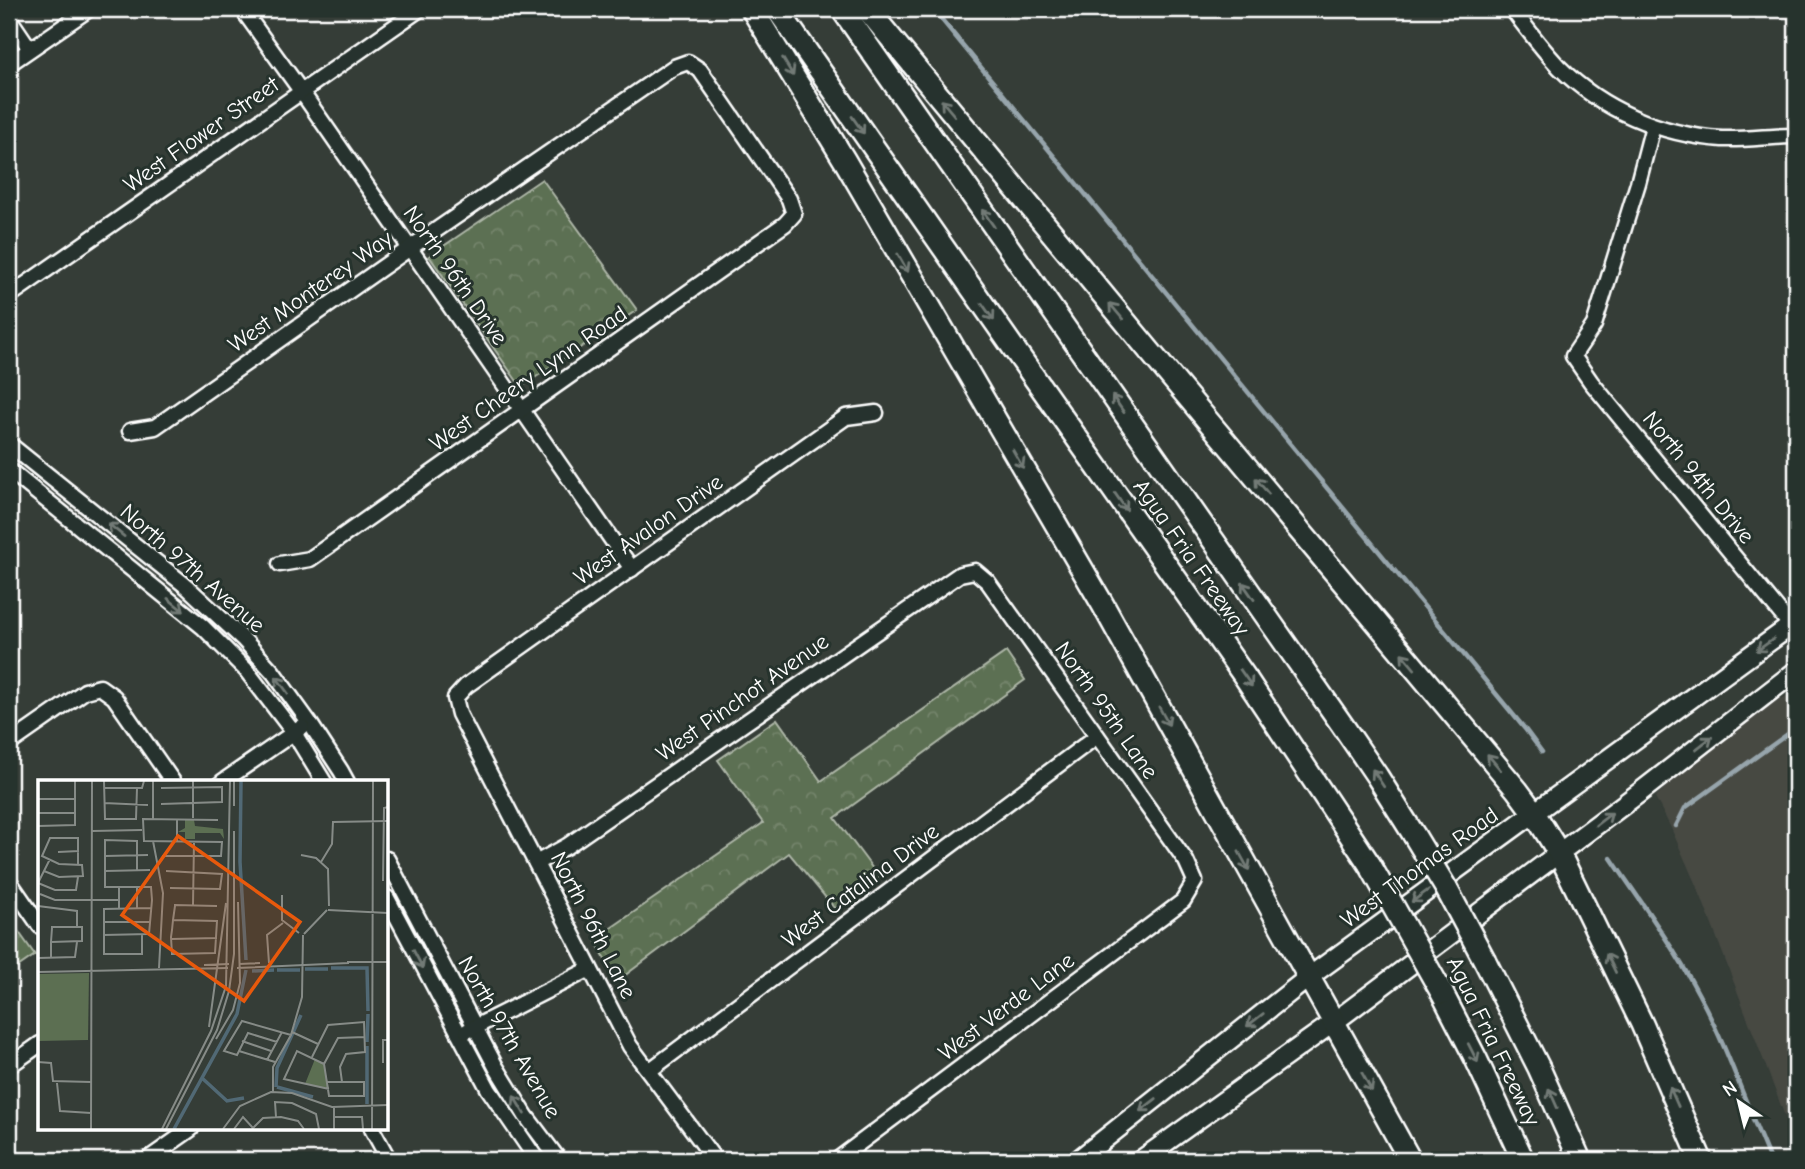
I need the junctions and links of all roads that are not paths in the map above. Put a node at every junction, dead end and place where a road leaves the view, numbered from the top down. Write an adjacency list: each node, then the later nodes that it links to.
1 (89, 9): 10 (street)
2 (242, 9): 12 (street, North 96th Drive)
3 (420, 9): 12 (street, West Flower Street)
4 (752, 9): 46 (highway, one-way to 46)
5 (777, 9): 64 (highway, Agua Fria Freeway, one-way to 64, bridge)
6 (842, 9): 65 (highway, Agua Fria Freeway, one-way to 6, bridge)
7 (867, 9): 37 (highway, one-way to 7)
8 (1512, 9): 13 (street)
9 (9, 18): 10 (street)
10 (30, 49): 11 (street)
11 (9, 64)
12 (301, 91): 16 (street, North 96th Drive); 17 (street, West Flower Street)
13 (1653, 126): 14 (street); 26 (street, North 94th Drive)
14 (1793, 134)
15 (794, 214): 16 (street, West Monterey Way); 18 (street, West Cheery Lynn Road)
16 (410, 248): 18 (street, North 96th Drive); 20 (street, West Monterey Way)
17 (9, 296)
18 (522, 410): 23 (street, West Cheery Lynn Road); 24 (street, North 96th Drive)
19 (876, 413): 24 (street, West Avalon Drive)
20 (130, 430)
21 (9, 444): 29 (street, North 97th Avenue, one-way to 21)
22 (9, 470): 30 (street, North 97th Avenue, one-way to 30)
23 (280, 564)
24 (632, 569): 28 (street, West Avalon Drive)
25 (975, 571): 31 (street, North 95th Lane); 40 (street, West Pinchot Avenue)
26 (1794, 624): 37 (main road, West Thomas Road, one-way to 37)
27 (1796, 671): 38 (main road, one-way to 27)
28 (455, 698): 40 (street, North 96th Lane)
29 (309, 722): 30 (street); 36 (street, North 97th Avenue)
30 (294, 733): 34 (street); 35 (street, North 97th Avenue)
31 (1097, 736): 42 (street, North 95th Lane); 52 (street, West Catalina Drive)
32 (9, 744): 33 (street)
33 (172, 780)
34 (225, 780)
35 (323, 780)
36 (346, 780)
37 (1534, 813): 38 (highway); 46 (main road, West Thomas Road, one-way to 46)
38 (1559, 853): 47 (main road); 66 (highway, one-way to 38)
39 (388, 861): 48 (street, North 97th Avenue)
40 (536, 863): 45 (street, North 96th Lane)
41 (9, 881): 44 (street)
42 (1195, 881): 60 (street, West Verde Lane)
43 (388, 900): 49 (street, North 97th Avenue, one-way to 49)
44 (38, 923)
45 (590, 969): 48 (street); 52 (street, North 96th Lane)
46 (1309, 977): 47 (highway); 61 (main road, West Thomas Road, one-way to 61)
47 (1334, 1022): 62 (main road); 63 (highway, one-way to 63)
48 (475, 1028): 49 (street); 58 (street, North 97th Avenue, one-way to 48)
49 (458, 1035): 57 (street, North 97th Avenue)
50 (38, 1045): 51 (street)
51 (9, 1066)
52 (649, 1071): 59 (street, North 96th Lane)
53 (190, 1130): 55 (street)
54 (373, 1130): 56 (street)
55 (146, 1160)
56 (389, 1160)
57 (537, 1160)
58 (559, 1160)
59 (715, 1160)
60 (837, 1160)
61 (1078, 1160)
62 (1141, 1160)
63 (1410, 1160)
64 (1523, 1160)
65 (1580, 1160)
66 (1701, 1160)

